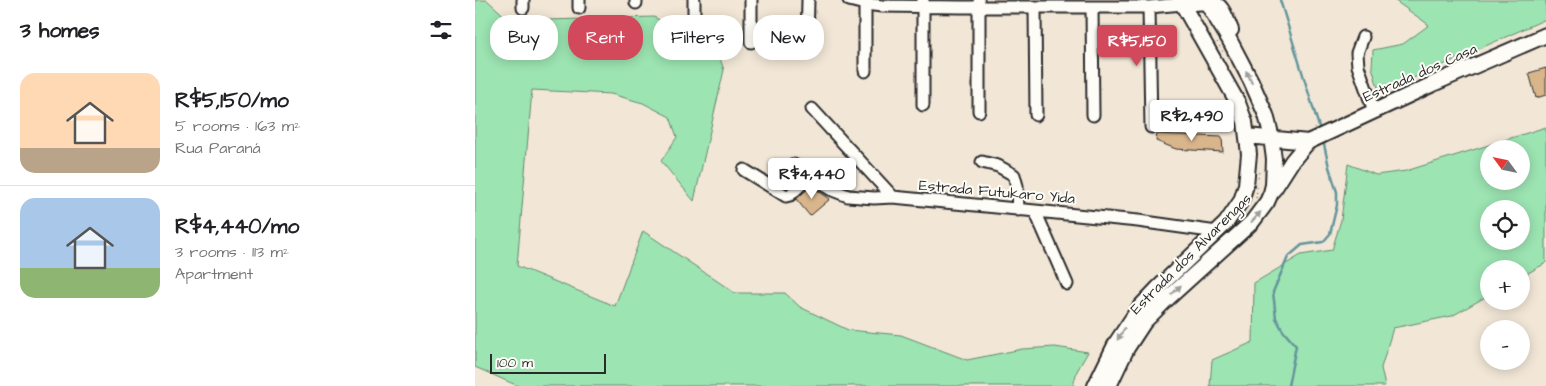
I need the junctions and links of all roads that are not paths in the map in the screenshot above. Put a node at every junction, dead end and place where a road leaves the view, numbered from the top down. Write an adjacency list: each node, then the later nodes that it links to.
1 (694, 0): 13 (street)
2 (751, 0): 17 (street)
3 (808, 0): 14 (street)
4 (849, 0): 6 (street)
5 (1205, 0): 7 (main road); 25 (main road, Estrada dos Alvarengas, one-way to 5)
6 (865, 2): 8 (street); 18 (street)
7 (1182, 2): 12 (street); 27 (main road, Estrada dos Alvarengas)
8 (923, 4): 9 (street); 19 (street)
9 (979, 4): 10 (street); 21 (street)
10 (1035, 7): 11 (street); 23 (street)
11 (1092, 7): 12 (street); 24 (street)
12 (1149, 7): 26 (street)
13 (694, 15)
14 (808, 15)
15 (1546, 35): 22 (main road, Estrada dos Casa)
16 (1363, 37): 22 (street)
17 (751, 42)
18 (865, 71)
19 (923, 105)
20 (812, 109): 36 (street)
21 (979, 111)
22 (1374, 111): 29 (main road, Estrada dos Casa)
23 (1036, 115)
24 (1093, 115)
25 (1268, 122): 28 (main road, Estrada dos Alvarengas); 30 (main road)
26 (1151, 127)
27 (1247, 136): 28 (main road); 39 (main road, Estrada dos Alvarengas)
28 (1271, 139): 30 (main road); 35 (main road, Estrada dos Alvarengas)
29 (1312, 141): 30 (main road); 35 (main road)
30 (1293, 142)
31 (982, 162): 37 (street)
32 (794, 165): 34 (street, Estrada Futukaro Yida)
33 (744, 170): 34 (street)
34 (808, 178): 36 (street, Estrada Futukaro Yida)
35 (1271, 193): 42 (main road, Estrada dos Alvarengas, one-way to 35)
36 (893, 198): 37 (street, Estrada Futukaro Yida)
37 (1018, 210): 38 (street, Estrada Futukaro Yida)
38 (1035, 211): 39 (street, Estrada Futukaro Yida); 40 (street)
39 (1217, 232): 41 (main road, Estrada dos Alvarengas, one-way to 41)
40 (1067, 284)
41 (1095, 386)
42 (1109, 386)

